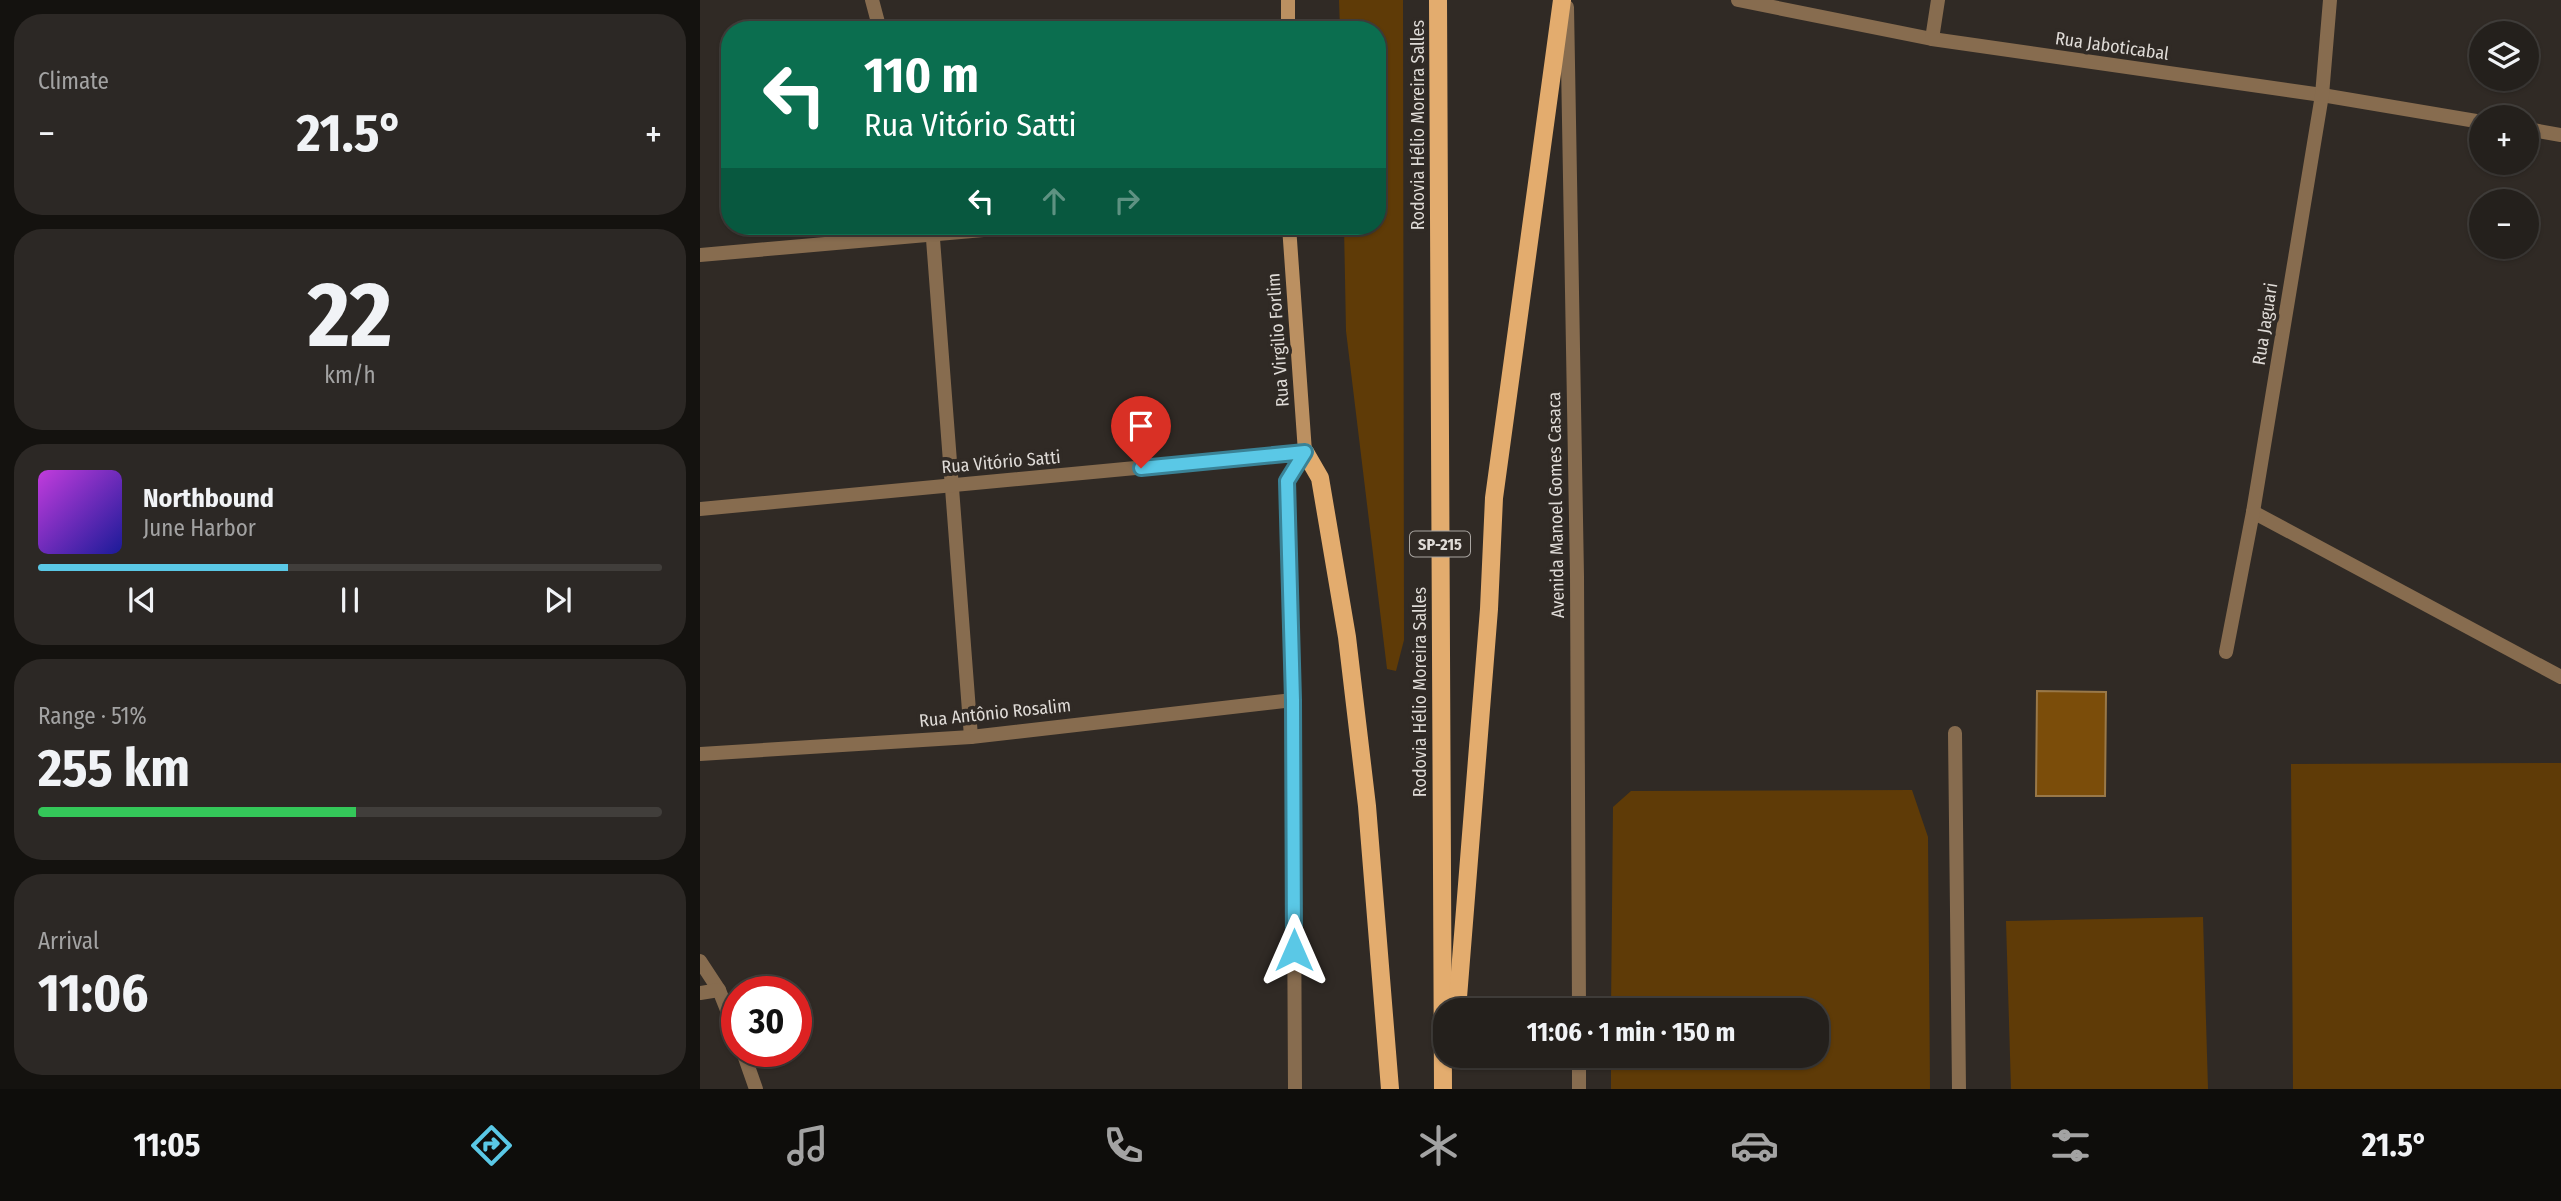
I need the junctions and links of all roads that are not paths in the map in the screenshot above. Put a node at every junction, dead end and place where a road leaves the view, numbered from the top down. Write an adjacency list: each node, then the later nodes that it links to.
1 (872, 0): 8 (street)
2 (1288, 0): 9 (main road)
3 (1438, 0): 41 (main road, Rodovia Hélio Moreira Salles / SP-215)
4 (1564, 0): 33 (main road); 34 (street, Avenida Manoel Gomes Casaca)
5 (1738, 0): 10 (street, Rua Jaboticabal)
6 (1938, 0): 10 (street)
7 (2330, 0): 11 (street, Rua Jaguari)
8 (878, 21)
9 (1288, 21)
10 (1932, 39): 11 (street, Rua Jaboticabal)
11 (2322, 95): 12 (street, Rua Jaboticabal); 22 (street, Rua Jaguari)
12 (2469, 120)
13 (2539, 131): 14 (street)
14 (2561, 135)
15 (886, 235): 18 (street)
16 (933, 235): 20 (street)
17 (1290, 235): 19 (main road, Rua Virgilio Forlim)
18 (700, 255)
19 (1305, 452): 20 (street, Rua Vitório Satti); 25 (street); 40 (main road)
20 (950, 486): 21 (street, Rua Vitório Satti); 27 (street)
21 (700, 509)
22 (2253, 512): 23 (street, Rua Jaguari); 24 (street)
23 (2226, 652)
24 (2561, 677)
25 (1293, 700): 27 (street, Rua Antônio Rosalim); 39 (street)
26 (1955, 733): 44 (street)
27 (971, 737): 28 (street, Rua Antônio Rosalim)
28 (700, 754)
29 (700, 961): 30 (street)
30 (719, 990): 31 (street); 32 (street)
31 (700, 993)
32 (721, 995)
33 (1458, 998)
34 (1579, 998)
35 (748, 1067): 38 (street)
36 (1452, 1068): 42 (main road)
37 (1579, 1068): 43 (street)
38 (756, 1089)
39 (1295, 1089)
40 (1390, 1089)
41 (1443, 1089)
42 (1451, 1089)
43 (1579, 1089)
44 (1959, 1089)

